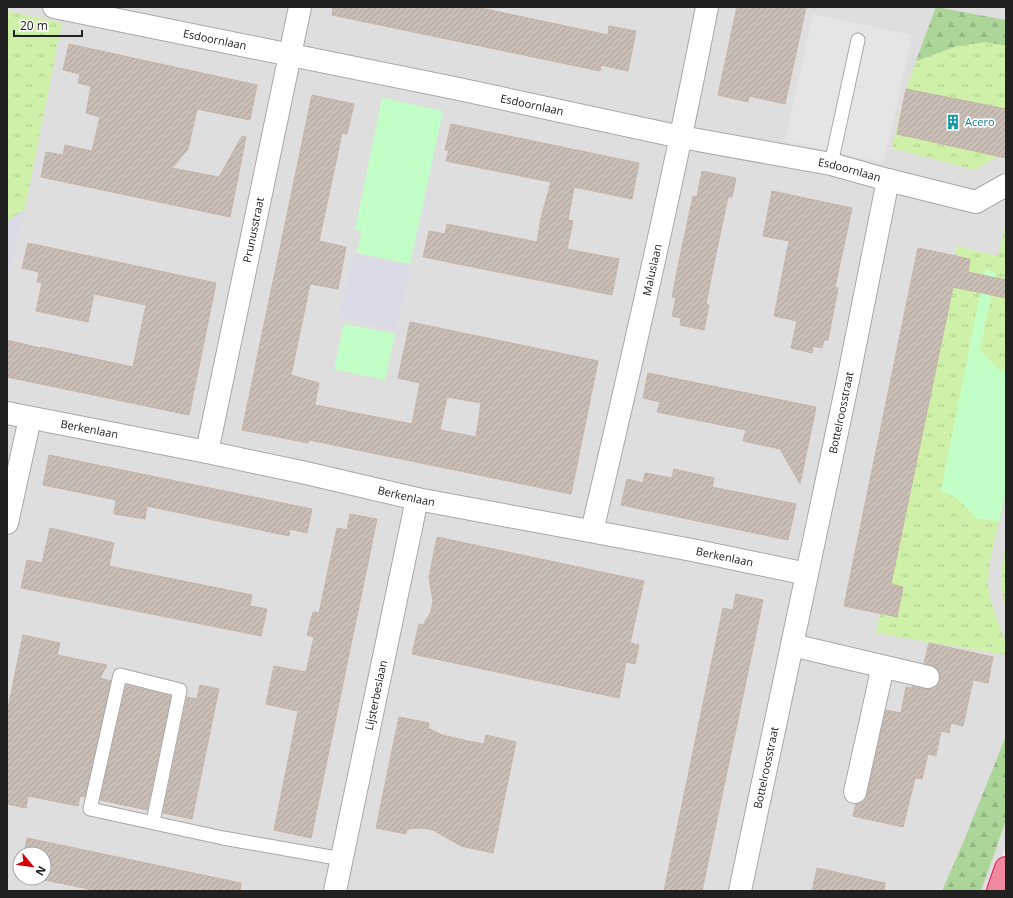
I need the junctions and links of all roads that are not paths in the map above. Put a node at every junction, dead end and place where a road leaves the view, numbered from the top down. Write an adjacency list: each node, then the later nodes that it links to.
1 (54, 7): 5 (street, Esdoornlaan)
2 (300, 7): 5 (street, Prunusstraat)
3 (707, 7): 6 (street, Maluslaan)
4 (858, 40): 7 (lane)
5 (290, 55): 6 (street, Esdoornlaan); 12 (street, Prunusstraat)
6 (681, 137): 7 (street, Esdoornlaan); 15 (street, Maluslaan)
7 (831, 164): 8 (street, Esdoornlaan)
8 (888, 180): 9 (street, Esdoornlaan); 16 (street, Bottelroosstraat)
9 (1006, 185)
10 (7, 413): 11 (street, Berkenlaan)
11 (30, 418): 12 (street, Berkenlaan); 14 (street)
12 (207, 452): 13 (street, Berkenlaan)
13 (417, 499): 15 (street, Berkenlaan); 22 (street, Lijsterbeslaan)
14 (7, 523)
15 (592, 531): 16 (street, Berkenlaan)
16 (807, 574): 17 (street, Bottelroosstraat)
17 (792, 645): 18 (street); 25 (street, Bottelroosstraat)
18 (878, 666): 19 (street); 20 (street)
19 (928, 677)
20 (855, 792)
21 (153, 822): 21 (lane); 22 (lane)
22 (342, 859): 24 (street, Lijsterbeslaan)
23 (1006, 868): 26 (highway)
24 (336, 891)
25 (740, 891)
26 (998, 891)

